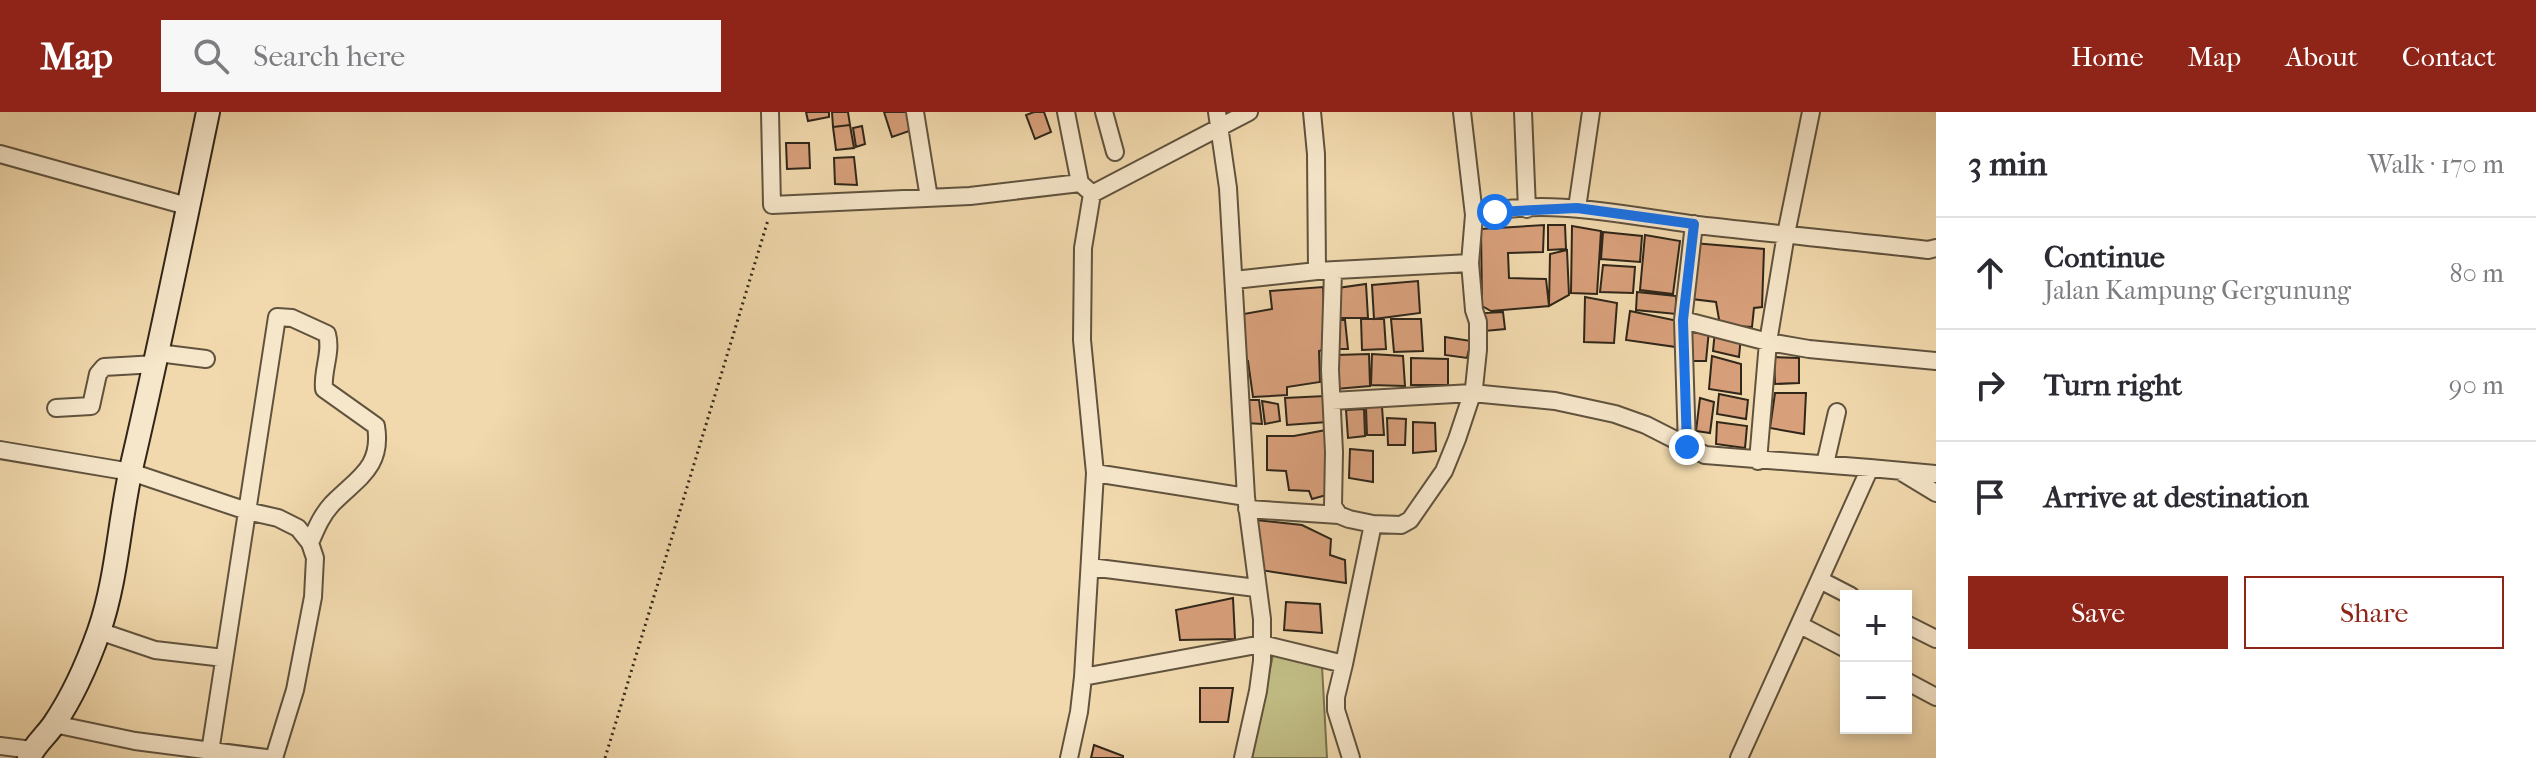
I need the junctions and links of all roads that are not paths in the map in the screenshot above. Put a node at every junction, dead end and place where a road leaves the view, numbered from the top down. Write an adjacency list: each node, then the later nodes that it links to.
1 (208, 112): 17 (street)
2 (770, 112): 16 (street)
3 (915, 112): 16 (street)
4 (1066, 112): 15 (street)
5 (1104, 112): 13 (street)
6 (1249, 112): 12 (street)
7 (1312, 112): 25 (street)
8 (1462, 112): 20 (street)
9 (1523, 112): 19 (street)
10 (1591, 112): 18 (street)
11 (1811, 112): 22 (street)
12 (1218, 119): 15 (street); 26 (street)
13 (1115, 152)
14 (0, 154): 17 (street)
15 (1086, 188): 16 (street); 43 (street)
16 (929, 198)
17 (187, 206): 29 (street)
18 (1577, 208): 19 (street); 21 (street)
19 (1527, 209): 20 (street)
20 (1474, 215): 24 (street)
21 (1694, 224): 22 (street); 27 (street)
22 (1786, 234): 23 (street); 28 (street)
23 (1936, 248)
24 (1470, 263): 25 (street); 32 (street)
25 (1325, 271): 26 (street); 33 (street)
26 (1234, 280): 46 (street)
27 (1683, 320): 28 (street); 36 (street)
28 (1768, 342): 31 (street); 38 (street)
29 (157, 359): 30 (street); 34 (street); 42 (street)
30 (206, 359)
31 (1936, 361)
32 (1472, 393): 33 (street); 36 (street); 49 (street)
33 (1332, 401): 48 (street)
34 (56, 408)
35 (1837, 412): 39 (street)
36 (1687, 447): 38 (street)
37 (0, 450): 42 (street)
38 (1758, 461): 39 (street)
39 (1825, 464): 40 (street)
40 (1870, 468): 41 (street); 52 (street)
41 (1898, 471): 44 (street); 45 (street)
42 (131, 472): 47 (street); 57 (street)
43 (1095, 473): 46 (street); 51 (street)
44 (1936, 474)
45 (1936, 493)
46 (1247, 503): 48 (street); 53 (street)
47 (247, 511): 50 (street); 50 (street); 61 (street)
48 (1339, 515): 49 (street)
49 (1373, 524): 62 (street)
50 (310, 543): 71 (street)
51 (1090, 567): 53 (street); 63 (street)
52 (1820, 580): 54 (street); 55 (street)
53 (1256, 588): 59 (street)
54 (1840, 590)
55 (1800, 625): 60 (street); 75 (street)
56 (1912, 627): 58 (street)
57 (99, 631): 61 (street); 66 (street)
58 (1936, 639)
59 (1262, 644): 62 (street); 63 (street); 73 (street)
60 (1840, 646)
61 (224, 658): 68 (street)
62 (1344, 664): 74 (street)
63 (1083, 677): 72 (street)
64 (1912, 684): 65 (street)
65 (1936, 697)
66 (54, 724): 68 (street); 69 (street)
67 (0, 746): 69 (street)
68 (210, 752): 70 (street)
69 (30, 754)
70 (266, 758)
71 (274, 758)
72 (1069, 758)
73 (1243, 758)
74 (1351, 758)
75 (1739, 758)

